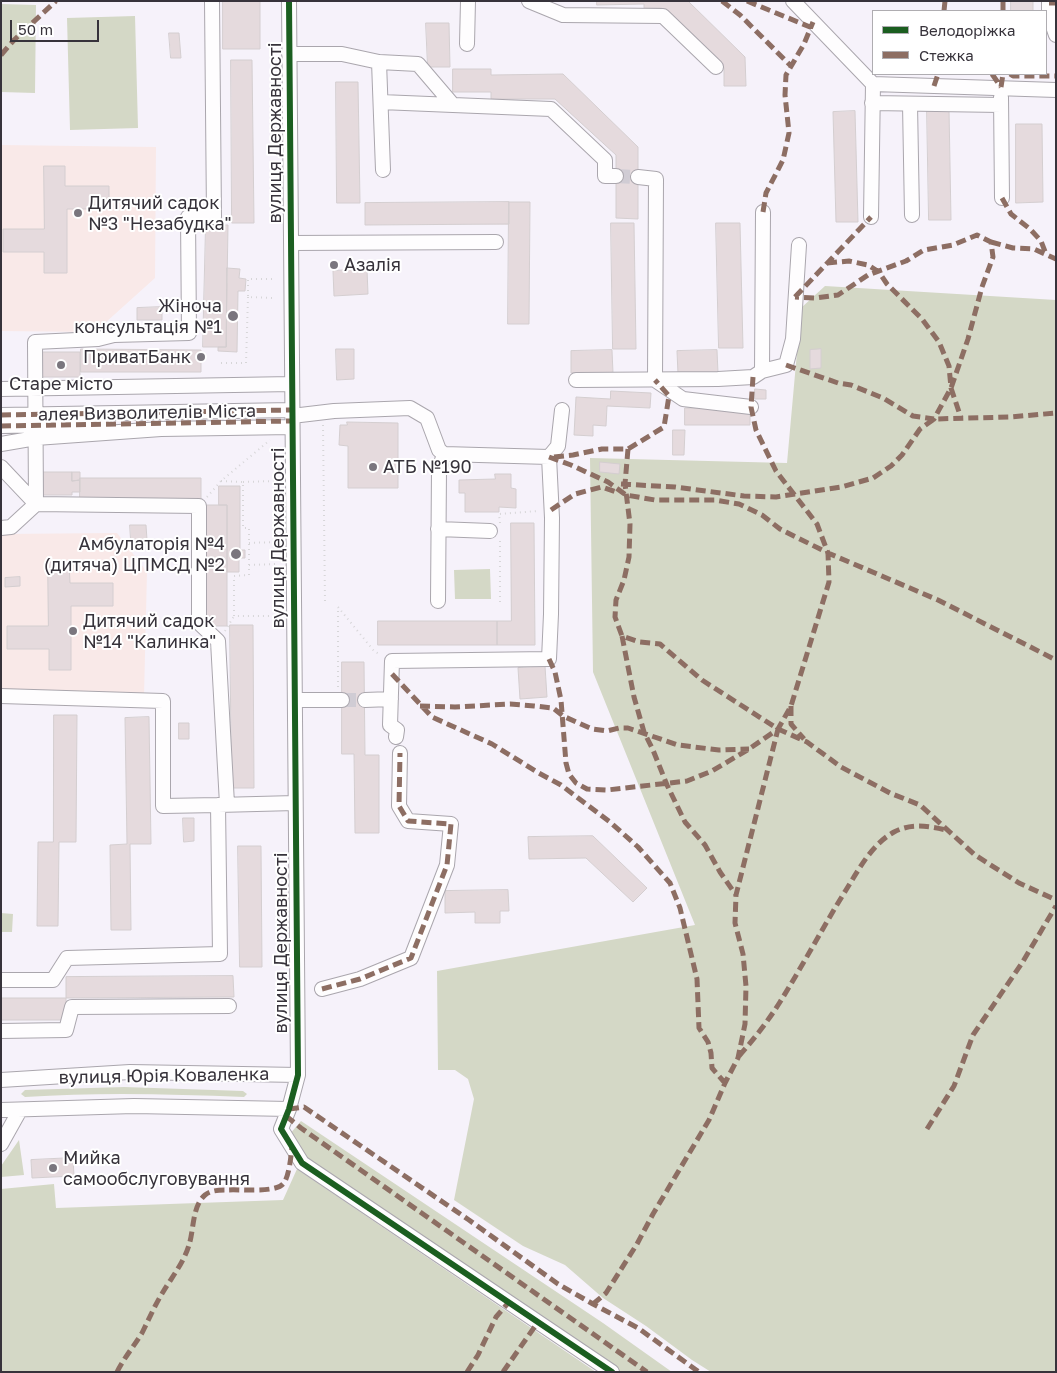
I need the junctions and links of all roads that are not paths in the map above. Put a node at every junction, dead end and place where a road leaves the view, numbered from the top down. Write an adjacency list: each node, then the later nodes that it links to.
1 (212, 1): 35 (street)
2 (289, 1): 9 (street, вулиця Державності)
3 (468, 1): 8 (street)
4 (529, 1): 11 (street)
5 (1049, 1): 7 (street)
6 (798, 4): 12 (street)
7 (1056, 35)
8 (467, 44)
9 (289, 54): 10 (street); 29 (street, вулиця Державності)
10 (379, 62): 16 (street); 19 (street)
11 (716, 67)
12 (873, 84): 13 (street); 17 (street)
13 (923, 85): 14 (street); 18 (street)
14 (1001, 88): 15 (street); 20 (street)
15 (1056, 90)
16 (381, 102): 19 (street); 21 (street)
17 (872, 103): 18 (street); 27 (street)
18 (916, 104): 20 (street); 26 (street)
19 (453, 105): 22 (street)
20 (1001, 105): 24 (street)
21 (383, 170)
22 (616, 176)
23 (638, 178): 33 (street)
24 (1002, 198)
25 (763, 212): 31 (street)
26 (912, 215)
27 (870, 217)
28 (496, 242): 29 (street)
29 (291, 243): 34 (street, вулиця Державності)
30 (799, 245): 31 (street)
31 (762, 371): 33 (street)
32 (576, 380): 33 (street)
33 (655, 380): 37 (street)
34 (292, 384): 35 (street); 40 (street, вулиця Державності)
35 (36, 388): 36 (street); 42 (street)
36 (1, 389)
37 (751, 407)
38 (562, 410): 45 (street)
39 (1, 415): 42 (street, алея Визволителів Міста)
40 (292, 418): 42 (street, алея Визволителів Міста); 44 (street, алея Визволителів Міста); 55 (street, вулиця Державності)
41 (1, 426): 42 (street, алея Визволителів Міста)
42 (36, 426): 43 (street); 49 (street)
43 (1, 444)
44 (444, 454): 45 (street); 51 (street)
45 (549, 457): 58 (street)
46 (1, 467): 49 (street)
47 (1, 475): 48 (street)
48 (1, 482)
49 (36, 504): 50 (street); 62 (street)
50 (1, 528)
51 (438, 529): 52 (street); 53 (street)
52 (496, 533)
53 (438, 601)
54 (1, 696): 62 (street)
55 (294, 700): 56 (street); 61 (street, вулиця Державності)
56 (340, 700)
57 (365, 700): 58 (street)
58 (391, 700): 59 (street)
59 (396, 737)
60 (400, 753): 64 (street)
61 (295, 803): 62 (street); 67 (street, вулиця Державності)
62 (223, 805): 63 (street)
63 (1, 980)
64 (322, 989)
65 (229, 1006): 66 (street)
66 (1, 1031)
67 (298, 1075): 68 (street, вулиця Юрія Коваленка); 69 (street, вулиця Державності)
68 (1, 1080)
69 (289, 1109): 71 (street, вулиця Юрія Коваленка); 73 (street, вулиця Державності)
70 (1, 1110): 71 (street, вулиця Юрія Коваленка)
71 (20, 1110): 72 (street)
72 (1, 1144)
73 (612, 1372)

